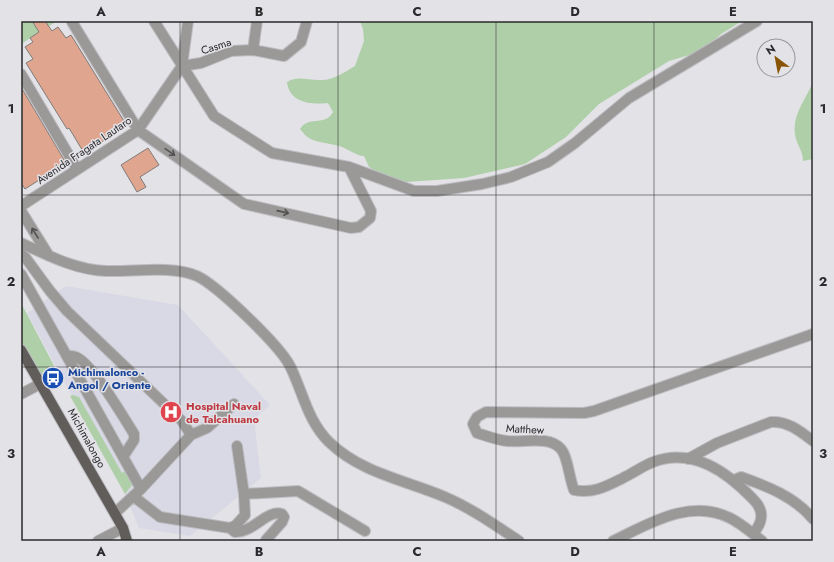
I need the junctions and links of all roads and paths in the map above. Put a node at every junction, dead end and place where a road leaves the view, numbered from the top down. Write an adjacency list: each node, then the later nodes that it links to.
1 (154, 21): 8 (street)
2 (188, 21): 8 (street, Avenida Fragata Lautaro)
3 (257, 21): 7 (street)
4 (307, 21): 7 (street, Casma)
5 (757, 21): 11 (street)
6 (72, 22): 10 (street)
7 (253, 50): 8 (street, Casma)
8 (182, 66): 10 (street, Avenida Fragata Lautaro); 11 (street)
9 (21, 74): 12 (street)
10 (138, 130): 11 (street, one-way to 11); 12 (street, Avenida Fragata Lautaro)
11 (348, 167)
12 (77, 169): 13 (street, Avenida Fragata Lautaro)
13 (21, 206)
14 (21, 211): 17 (street, one-way to 14)
15 (21, 243): 17 (street)
16 (21, 254): 25 (street)
17 (49, 256): 43 (street)
18 (21, 274): 21 (street)
19 (813, 334): 29 (street, Matthew)
20 (21, 350): 22 (main road, Michimalongo)
21 (66, 356): 28 (street); 28 (street)
22 (42, 383): 23 (street); 34 (main road, Michimalongo)
23 (21, 394)
24 (234, 404): 25 (street)
25 (191, 435): 31 (street)
26 (813, 440): 29 (street)
27 (237, 446): 32 (street)
28 (123, 457): 31 (street)
29 (688, 459): 30 (street, Matthew)
30 (734, 480): 35 (street); 39 (street, Matthew)
31 (141, 489): 33 (street)
32 (244, 494): 37 (street); 38 (street)
33 (133, 496): 34 (street); 37 (street)
34 (115, 512): 36 (main road, Michimalongo)
35 (813, 519)
36 (123, 528): 41 (street); 42 (main road, Michimalongo)
37 (230, 528): 40 (street)
38 (365, 531)
39 (753, 534): 44 (street); 45 (street)
40 (266, 540)
41 (98, 541)
42 (127, 541)
43 (519, 541)
44 (613, 541)
45 (762, 541)

